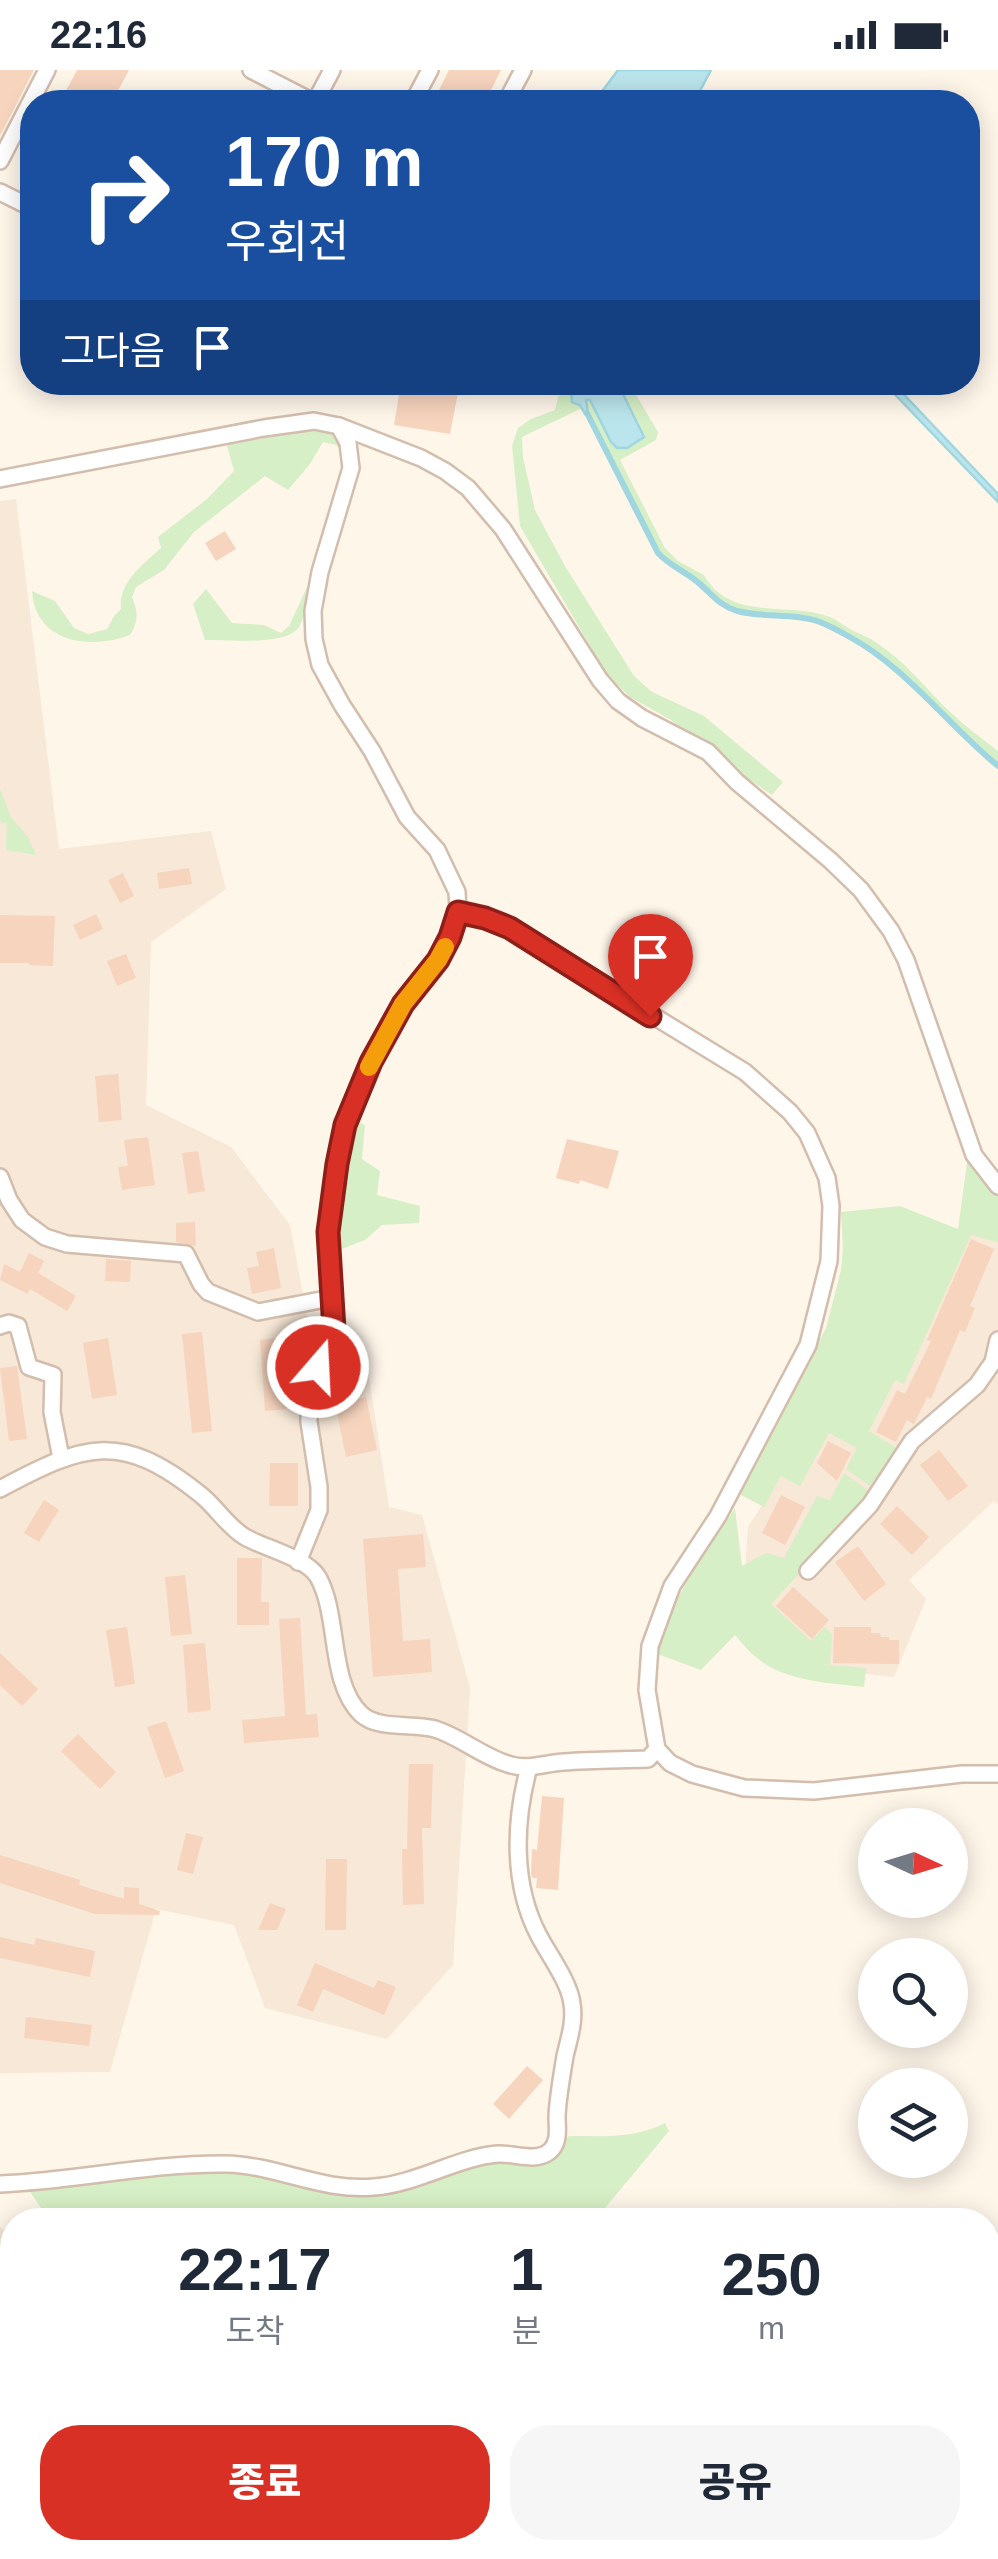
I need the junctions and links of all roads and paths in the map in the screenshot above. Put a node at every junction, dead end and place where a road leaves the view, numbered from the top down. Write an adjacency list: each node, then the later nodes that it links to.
1 (251, 70): 2 (street)
2 (290, 90)
3 (20, 122): 4 (street)
4 (0, 160)
5 (339, 426): 6 (street); 7 (street); 9 (street)
6 (0, 479)
7 (458, 912): 10 (street); 17 (street)
8 (0, 1176): 10 (street)
9 (998, 1186)
10 (332, 1298): 15 (street)
11 (0, 1326): 13 (street)
12 (998, 1340): 16 (street)
13 (61, 1458): 14 (street); 15 (street)
14 (0, 1489)
15 (298, 1562): 18 (street)
16 (808, 1571)
17 (658, 1749): 18 (street); 19 (street)
18 (528, 1767): 20 (street)
19 (998, 1774)
20 (0, 2184)

